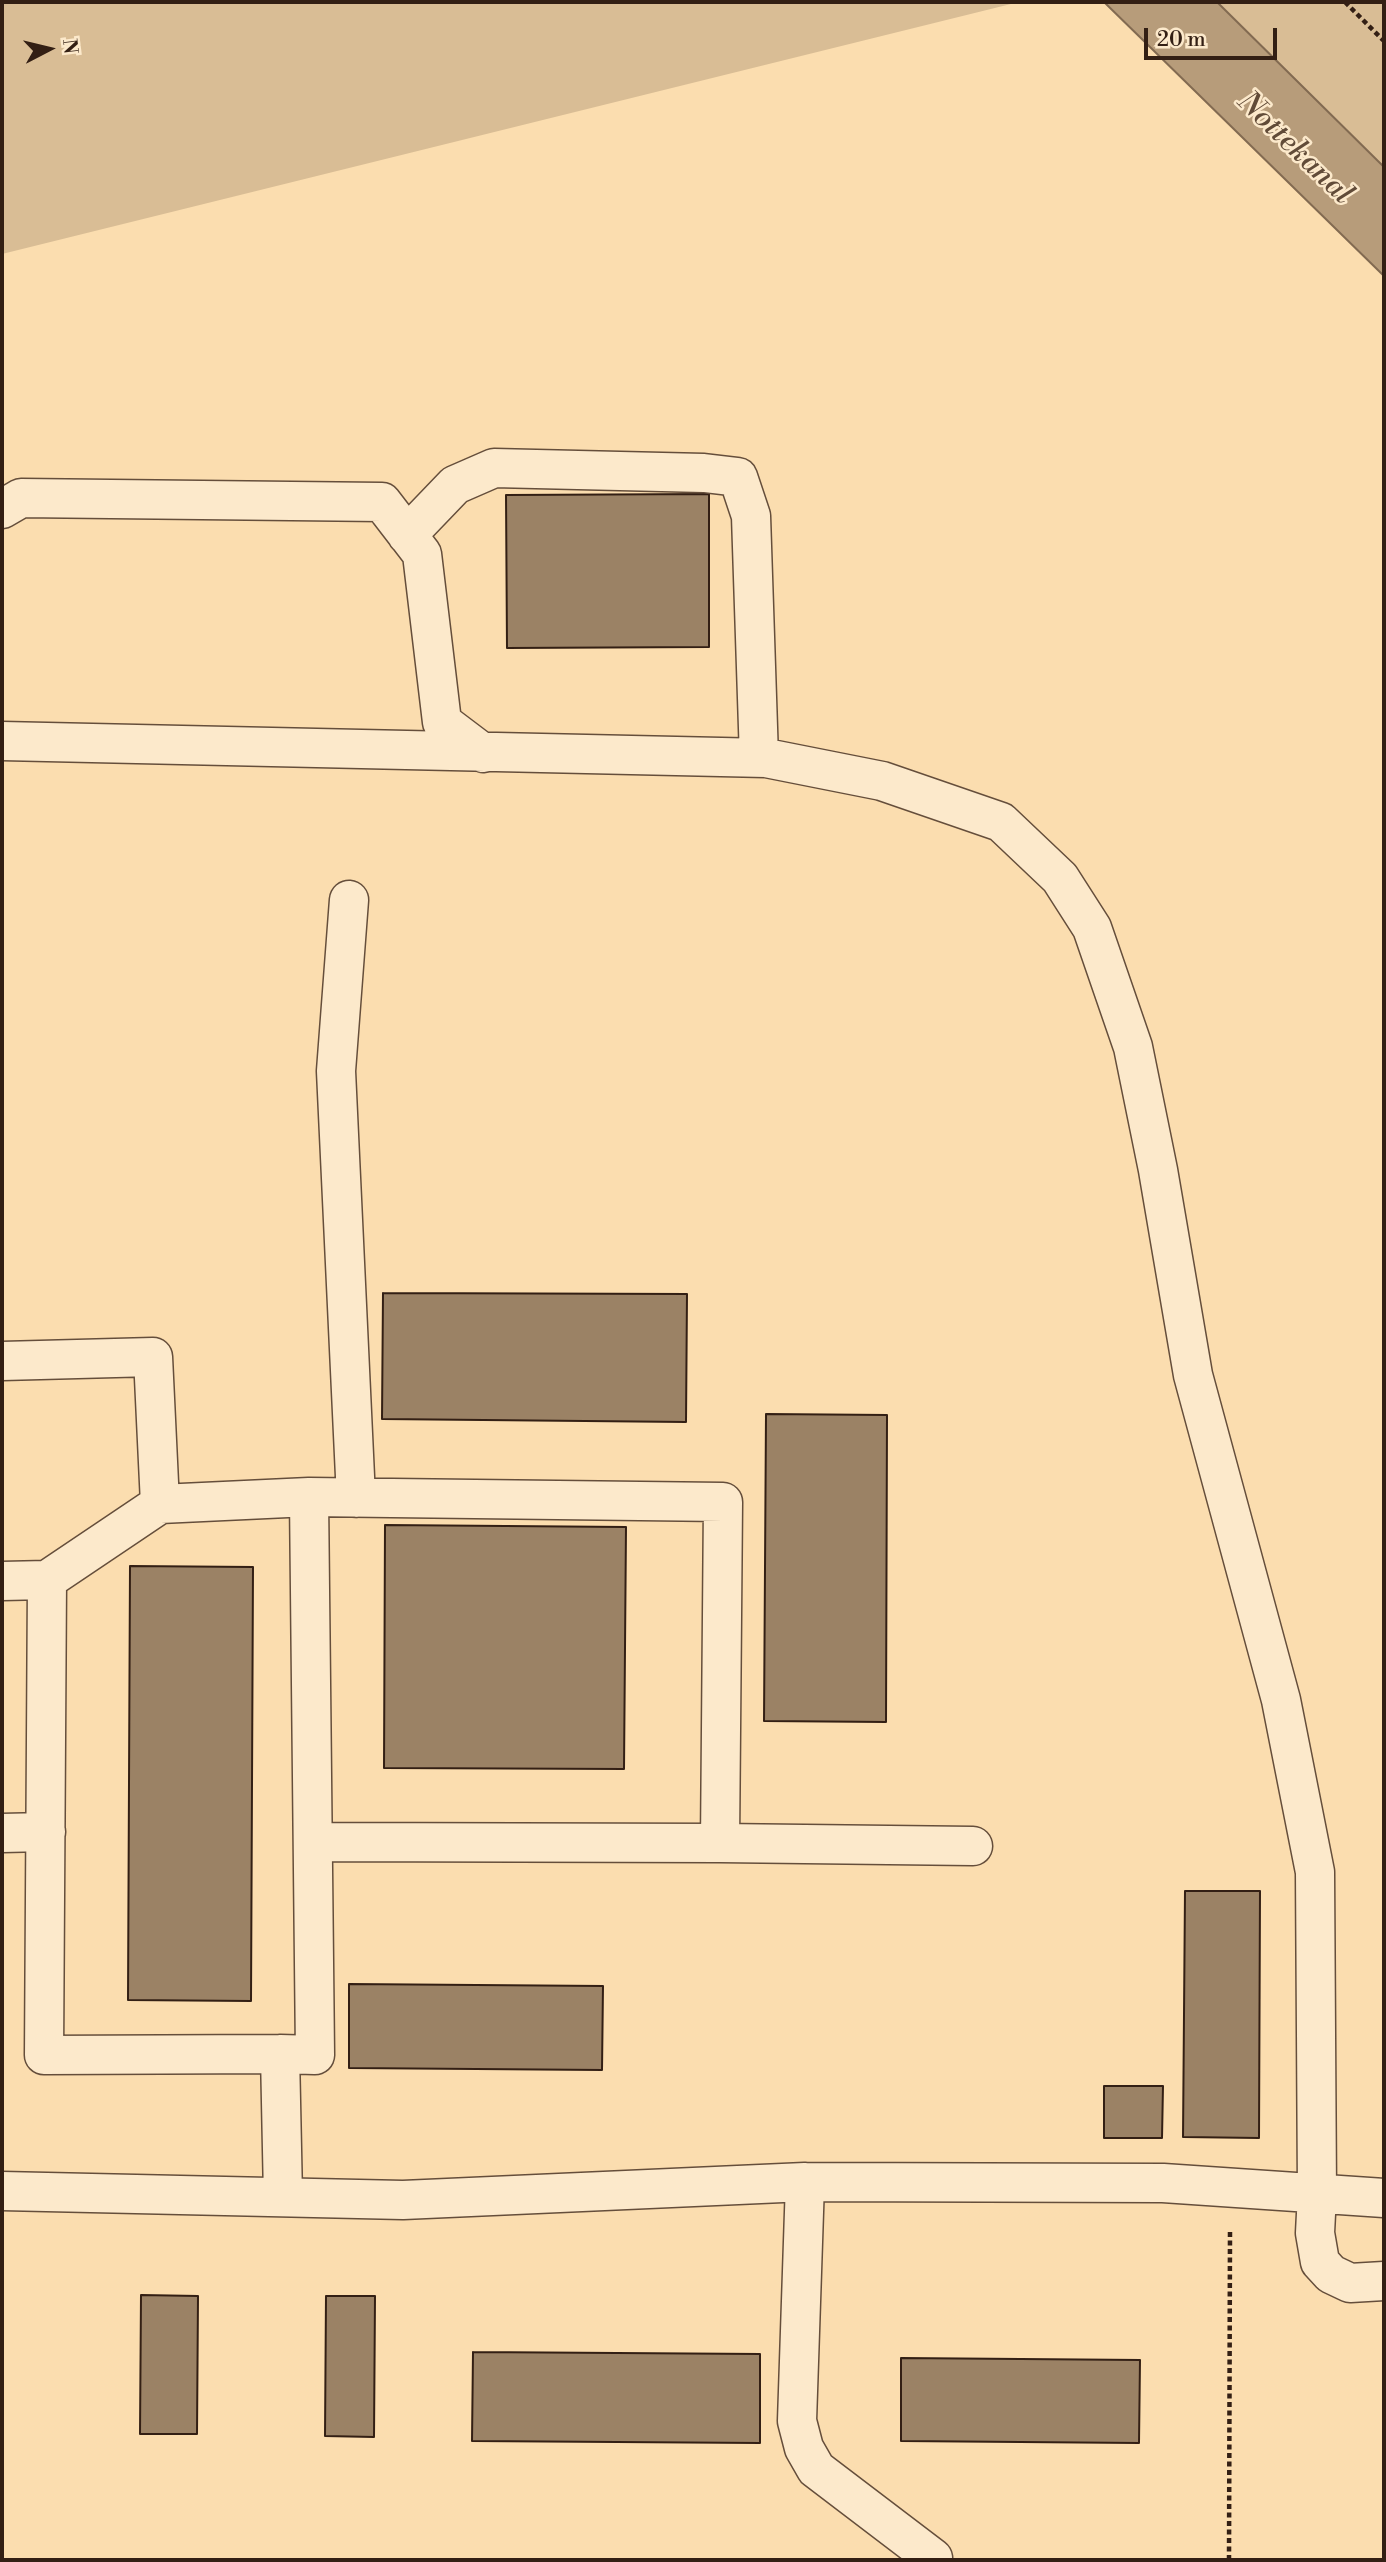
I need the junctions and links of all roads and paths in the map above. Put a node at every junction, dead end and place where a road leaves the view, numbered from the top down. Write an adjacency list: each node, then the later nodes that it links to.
1 (1345, 2): 2 (path)
2 (1384, 41)
3 (8, 496): 4 (street)
4 (407, 535): 6 (street); 7 (street)
5 (2, 741): 6 (street)
6 (483, 753): 7 (street)
7 (759, 758): 24 (street)
8 (349, 900): 11 (street)
9 (2, 1360): 12 (street)
10 (309, 1497): 11 (street); 12 (street); 17 (street)
11 (356, 1498): 18 (street)
12 (160, 1504): 13 (street)
13 (47, 1580): 14 (street); 15 (street)
14 (2, 1581)
15 (46, 1832): 16 (street); 20 (street)
16 (2, 1833)
17 (313, 1842): 18 (street); 20 (street)
18 (720, 1843): 19 (street)
19 (973, 1846)
20 (281, 2054): 25 (street)
21 (805, 2182): 22 (street); 25 (street); 28 (street)
22 (1230, 2188): 24 (street); 29 (path)
23 (2, 2191): 25 (street)
24 (1317, 2193): 26 (street); 27 (street)
25 (283, 2197)
26 (1384, 2198)
27 (1384, 2281)
28 (933, 2558)
29 (1229, 2560)

